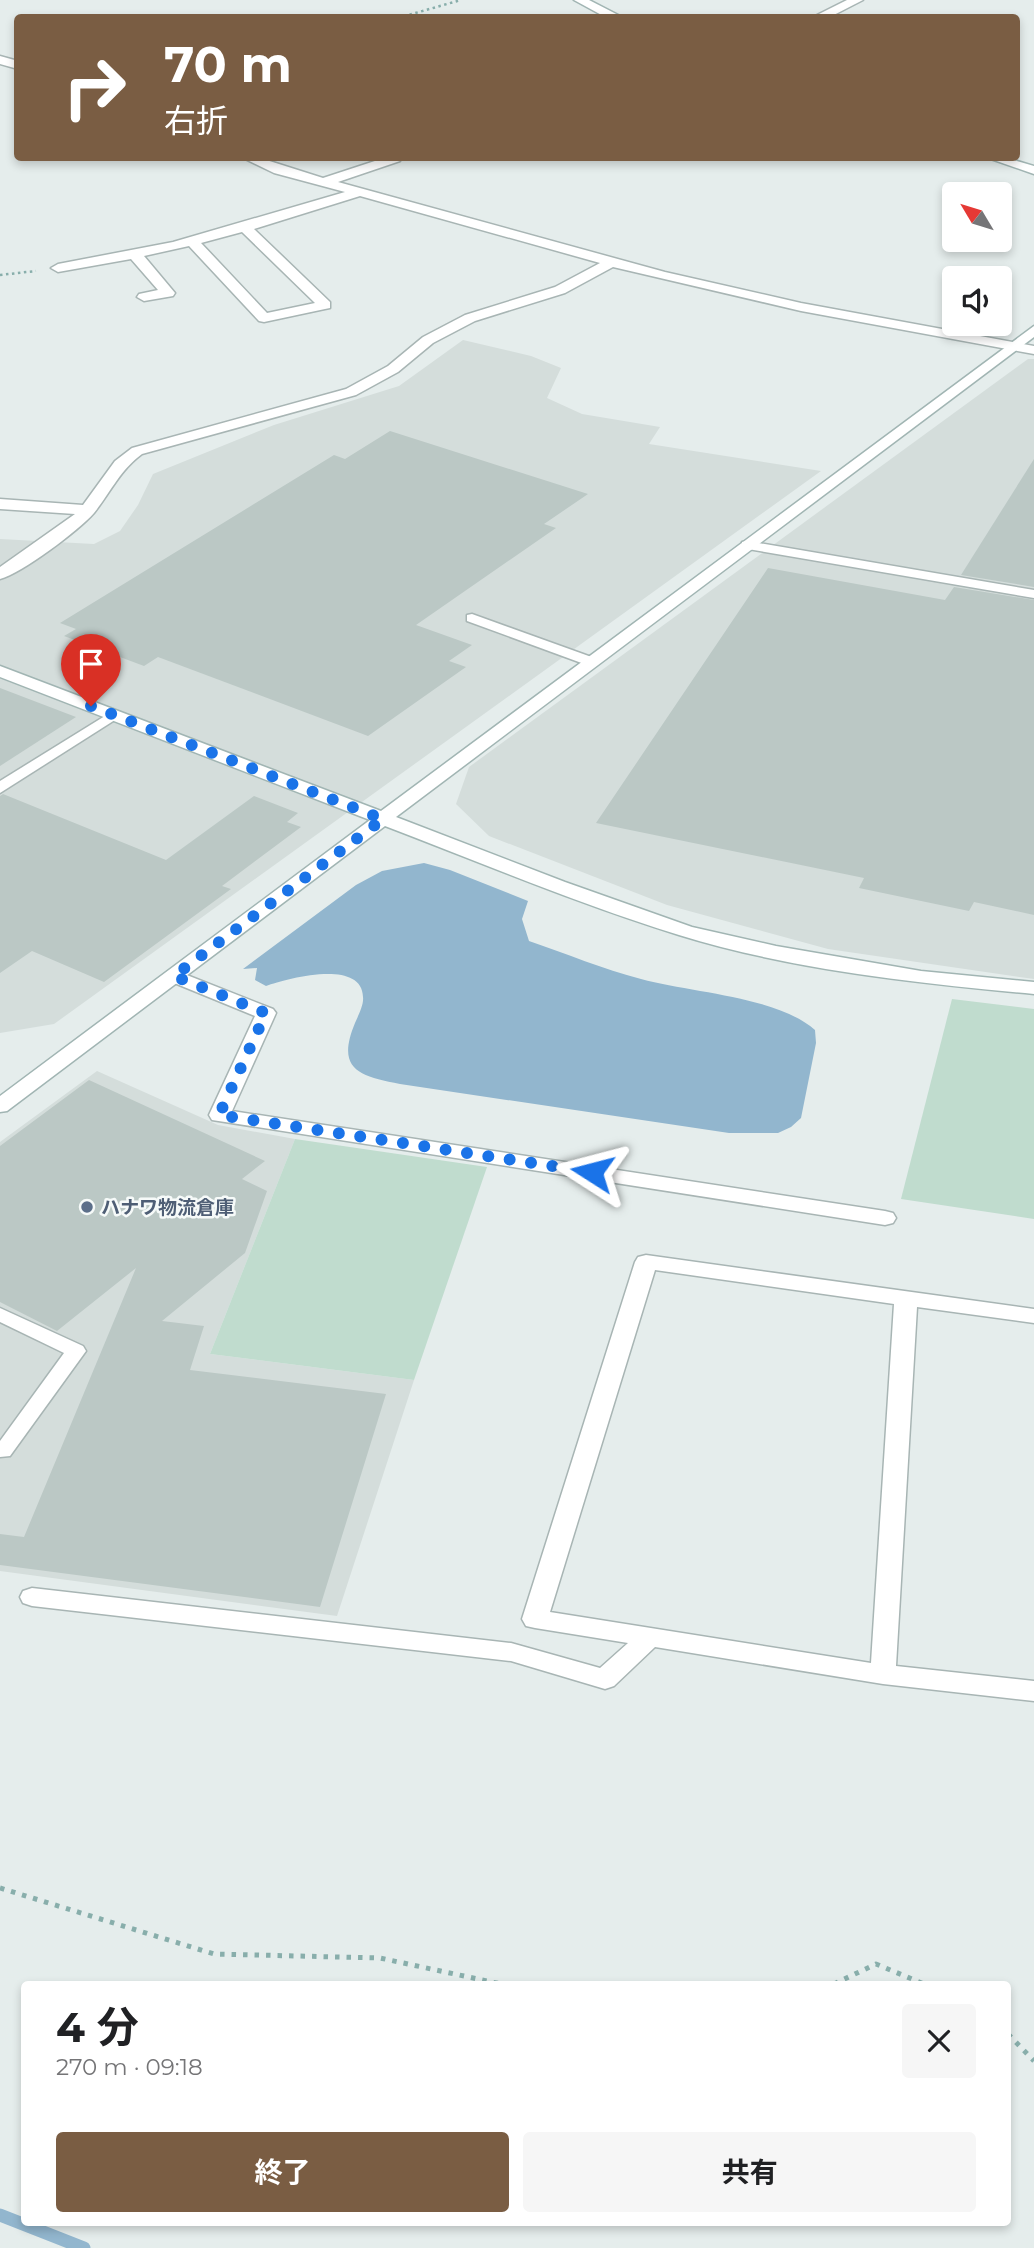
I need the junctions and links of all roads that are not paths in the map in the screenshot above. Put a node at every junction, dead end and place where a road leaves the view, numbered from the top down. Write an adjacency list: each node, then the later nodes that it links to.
1 (580, 0): 3 (street)
2 (857, 0): 4 (street)
3 (610, 14)
4 (826, 14)
5 (257, 161): 9 (street)
6 (386, 161): 9 (street)
7 (1005, 161): 8 (street)
8 (1034, 170)
9 (325, 182): 10 (street)
10 (360, 192): 11 (street); 14 (street)
11 (244, 228): 12 (street); 12 (street)
12 (192, 241): 13 (street)
13 (135, 255): 15 (street); 16 (street)
14 (610, 263): 18 (street); 21 (street)
15 (58, 268)
16 (144, 297)
17 (1034, 330): 18 (street)
18 (1013, 345): 19 (street); 22 (street)
19 (1034, 350)
20 (0, 504): 21 (street)
21 (87, 510): 23 (street)
22 (747, 545): 24 (lane); 26 (street)
23 (0, 574)
24 (1034, 594)
25 (472, 618): 26 (lane)
26 (592, 662): 30 (street)
27 (0, 671): 28 (street)
28 (113, 715): 29 (lane); 30 (street)
29 (0, 788)
30 (383, 819): 31 (street); 32 (street)
31 (174, 976): 33 (street); 34 (street)
32 (1034, 988)
33 (0, 1105)
34 (885, 1218)
35 (906, 1298): 37 (street); 40 (street); 41 (street)
36 (0, 1314): 38 (lane)
37 (1034, 1316)
38 (3, 1451)
39 (32, 1597): 40 (street)
40 (650, 1637): 41 (street)
41 (883, 1674): 42 (street)
42 (1034, 1691)

